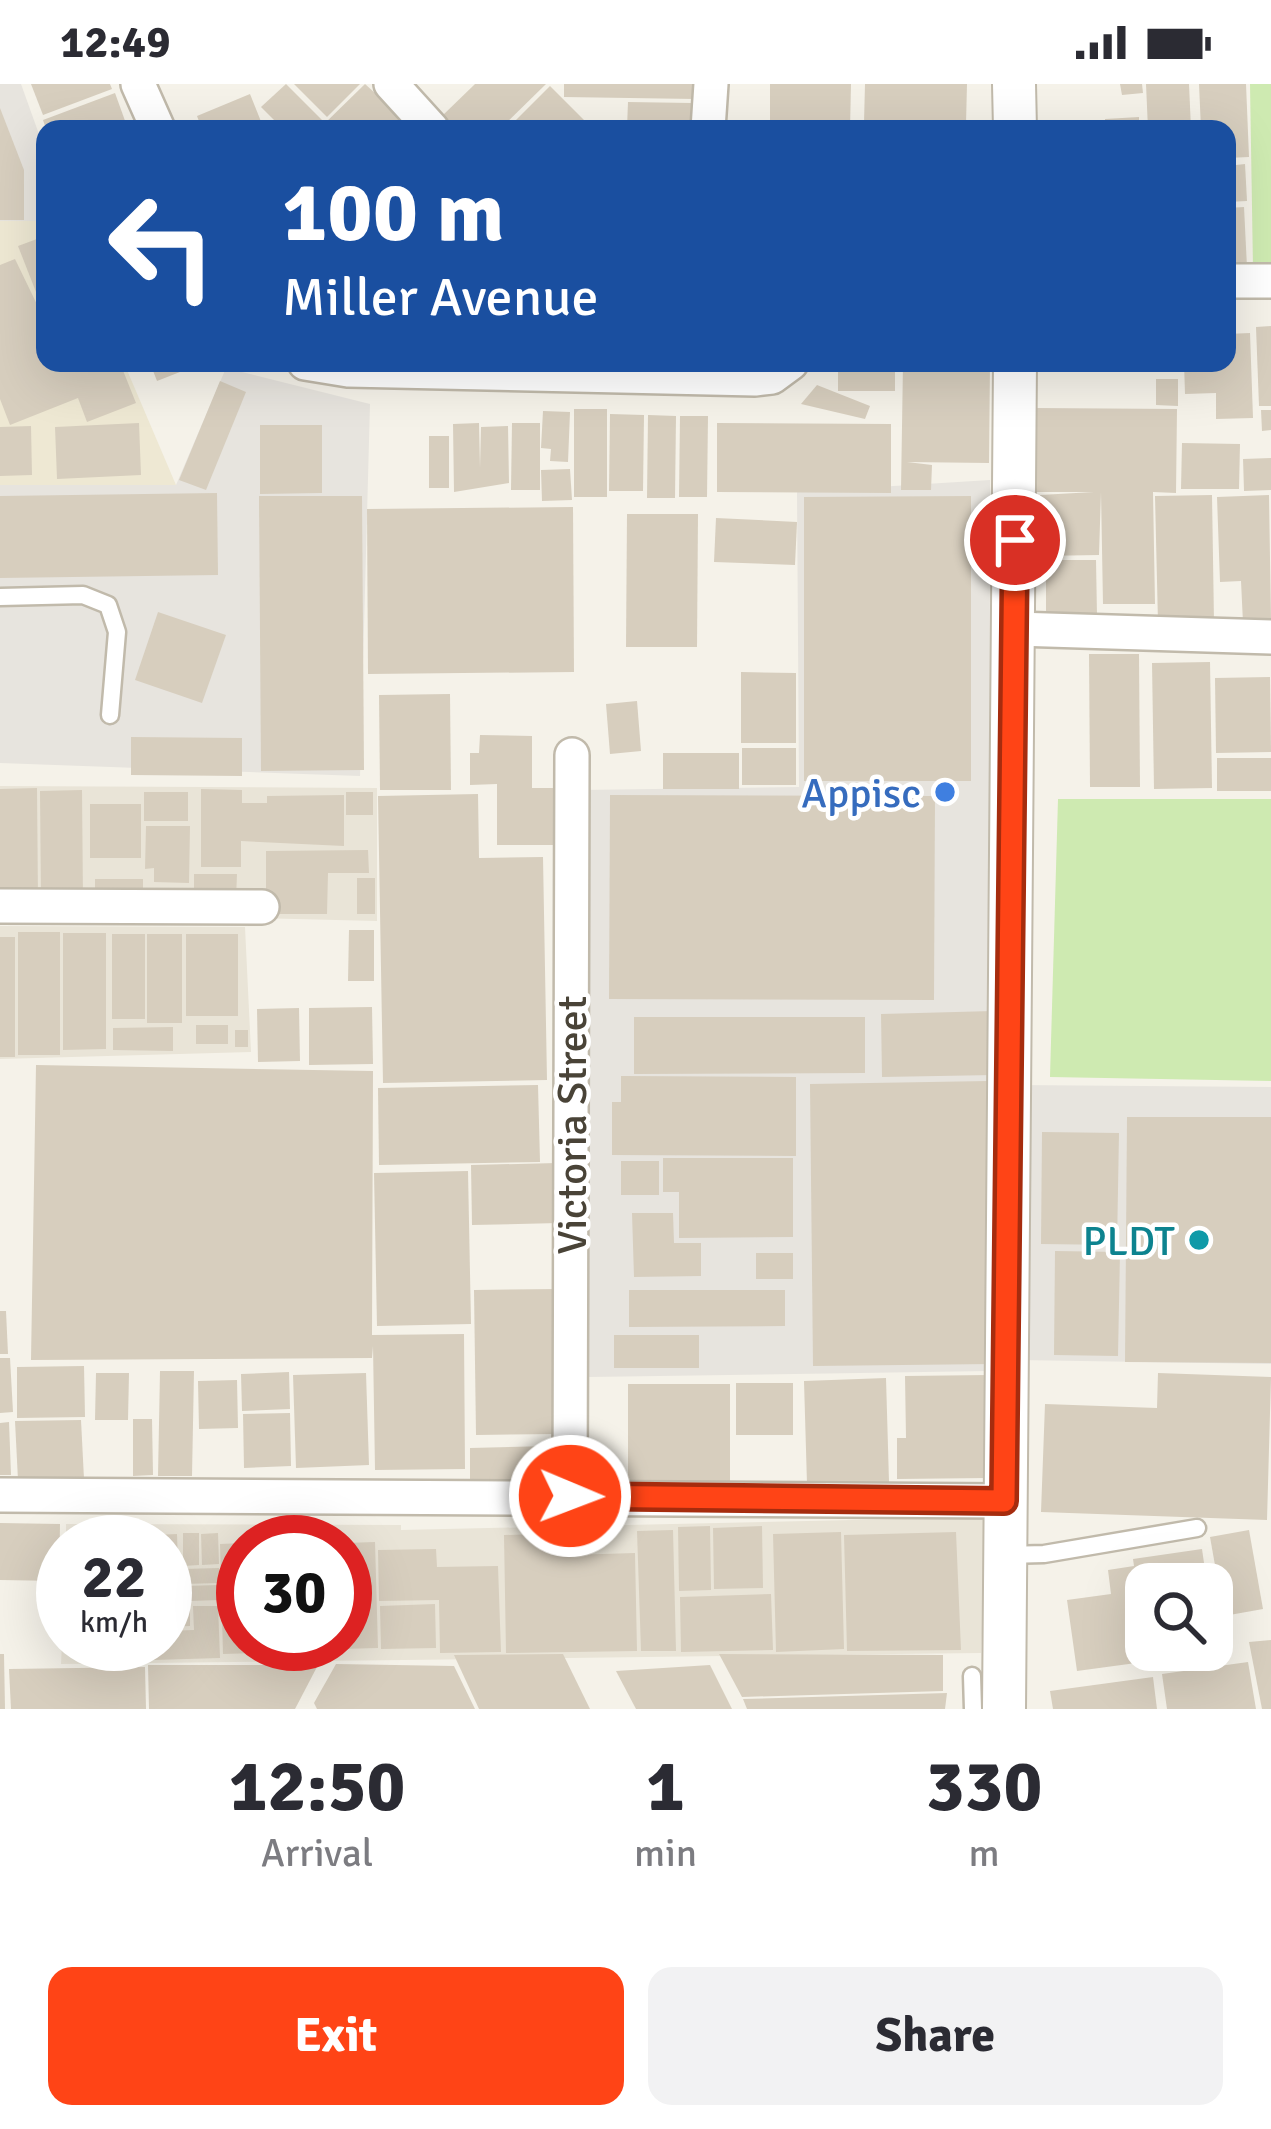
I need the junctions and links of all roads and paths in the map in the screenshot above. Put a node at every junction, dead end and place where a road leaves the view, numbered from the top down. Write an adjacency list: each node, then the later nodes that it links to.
1 (138, 84): 5 (street)
2 (391, 84): 6 (street)
3 (711, 84): 7 (street)
4 (1014, 84): 8 (street)
5 (154, 120)
6 (424, 120)
7 (709, 120)
8 (1015, 120)
9 (1236, 281): 10 (street)
10 (1271, 281)
11 (429, 372): 12 (street)
12 (779, 372)
13 (1015, 372): 15 (street)
14 (0, 597): 17 (lane)
15 (1014, 629): 16 (street); 23 (street)
16 (1271, 637)
17 (110, 715)
18 (572, 754): 22 (street, Victoria Street)
19 (0, 906): 20 (street)
20 (262, 907)
21 (0, 1495): 22 (street)
22 (570, 1496): 23 (street)
23 (1004, 1501): 25 (street)
24 (1197, 1528): 25 (lane)
25 (1004, 1555): 28 (street)
26 (972, 1676): 27 (lane)
27 (973, 1709)
28 (1004, 1709)

